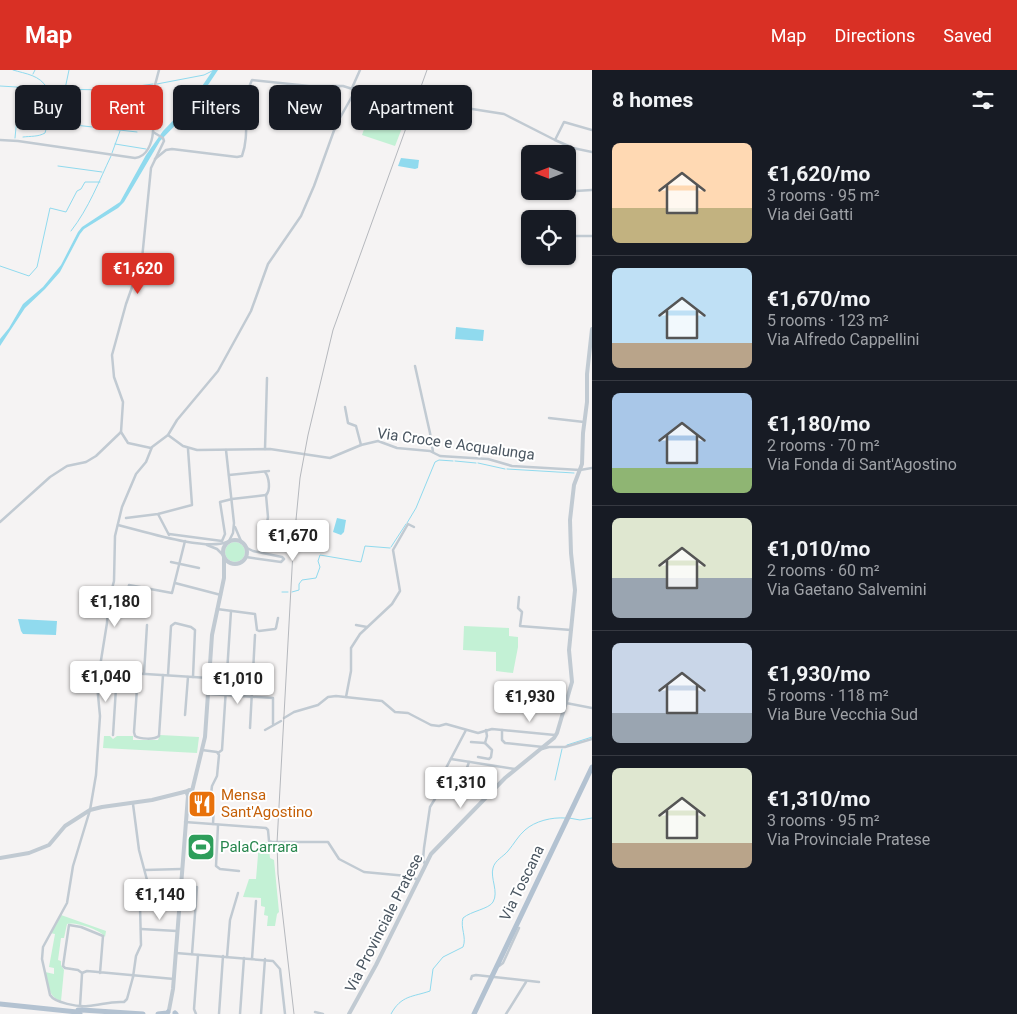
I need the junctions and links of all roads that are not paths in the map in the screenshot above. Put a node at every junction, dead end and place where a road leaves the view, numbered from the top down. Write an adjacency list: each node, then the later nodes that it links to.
1 (159, 70): 8 (street)
2 (360, 70): 3 (street)
3 (353, 85)
4 (351, 88): 12 (street)
5 (351, 97): 24 (street)
6 (472, 109): 10 (street)
7 (592, 130): 10 (street)
8 (153, 132): 9 (street); 12 (street)
9 (0, 140)
10 (555, 140): 11 (street)
11 (592, 152)
12 (155, 159): 23 (street)
13 (592, 190): 14 (street)
14 (576, 191)
15 (576, 236): 16 (street)
16 (592, 236)
17 (592, 329): 22 (street, Via Provinciale Pratese)
18 (415, 366): 30 (street)
19 (267, 378): 28 (street)
20 (345, 407): 25 (street)
21 (549, 418): 22 (street)
22 (584, 422): 32 (street, Via Provinciale Pratese)
23 (121, 432): 26 (street); 40 (street)
24 (168, 435): 26 (street); 27 (street)
25 (360, 445): 28 (street, Via Croce e Acqualunga); 30 (street, Via Croce e Acqualunga)
26 (151, 448): 43 (street)
27 (188, 449): 29 (street, Via Croce e Acqualunga); 38 (street)
28 (265, 449): 29 (street, Via Croce e Acqualunga)
29 (226, 450): 35 (street)
30 (433, 452): 32 (street, Via Croce e Acqualunga)
31 (592, 468): 32 (street, Via Croce e Acqualunga)
32 (580, 470): 69 (street, Via Provinciale Pratese)
33 (264, 471): 34 (street); 35 (street); 36 (street)
34 (269, 471)
35 (229, 475): 37 (street)
36 (266, 495): 37 (street); 42 (street)
37 (232, 499): 41 (street); 45 (street)
38 (158, 514): 39 (street); 45 (street)
39 (126, 518)
40 (0, 522)
41 (234, 523): 48 (street); 49 (street)
42 (267, 523)
43 (118, 525): 46 (street); 62 (street)
44 (414, 527): 68 (street)
45 (169, 534): 46 (street)
46 (171, 538): 47 (street)
47 (185, 541): 50 (street); 55 (street)
48 (241, 541): 49 (street); 51 (street)
49 (228, 542): 50 (street); 52 (street)
50 (206, 544): 52 (street)
51 (246, 548): 53 (street); 53 (street)
52 (224, 556): 56 (street); 58 (street)
53 (246, 557): 56 (street)
54 (171, 562): 55 (street)
55 (180, 564): 57 (street); 59 (street)
56 (235, 564): 58 (street)
57 (199, 568)
58 (224, 578): 60 (street)
59 (175, 583): 60 (street); 62 (street)
60 (221, 595): 63 (street)
61 (519, 597): 69 (street)
62 (108, 607): 71 (street)
63 (217, 609): 64 (street); 79 (street)
64 (231, 611): 65 (street); 81 (street)
65 (278, 618)
66 (147, 625): 74 (street)
67 (356, 626): 68 (street)
68 (368, 627): 83 (street)
69 (570, 630): 84 (street, Via Provinciale Pratese)
70 (255, 635): 82 (street)
71 (98, 671): 72 (street); 111 (street)
72 (117, 672): 73 (street); 95 (street)
73 (138, 674): 74 (street); 75 (street)
74 (144, 674): 75 (street)
75 (163, 675): 76 (street)
76 (168, 676): 77 (street); 78 (street)
77 (188, 677): 78 (street); 86 (street)
78 (192, 677): 79 (street)
79 (209, 678): 80 (street)
80 (208, 694): 81 (street); 101 (street)
81 (226, 695): 82 (street); 102 (street)
82 (252, 697): 89 (street); 90 (street)
83 (346, 697): 87 (street); 92 (street)
84 (566, 703): 85 (street); 96 (street, Via Provinciale Pratese)
85 (592, 708)
86 (185, 715)
87 (284, 718)
88 (281, 720): 89 (street)
89 (273, 724): 91 (street)
90 (250, 728)
91 (265, 730)
92 (466, 730): 93 (street); 104 (street)
93 (486, 730): 94 (street); 99 (street)
94 (502, 730): 96 (street); 100 (street)
95 (113, 735)
96 (556, 735): 100 (street, Via Provinciale Pratese)
97 (592, 739): 100 (street)
98 (472, 742): 99 (street)
99 (485, 743): 103 (street)
100 (542, 748): 107 (street, Via Provinciale Pratese)
101 (202, 750): 102 (street); 109 (street)
102 (218, 753): 113 (street)
103 (478, 757)
104 (451, 759): 105 (street); 116 (street)
105 (469, 762): 107 (street); 108 (street)
106 (592, 766): 135 (main road, Via Toscana)
107 (515, 769): 116 (street, Via Provinciale Pratese)
108 (464, 779)
109 (189, 793): 110 (street); 112 (street)
110 (133, 804): 111 (street); 118 (street)
111 (90, 810): 115 (street); 145 (street)
112 (185, 822): 113 (street); 117 (street)
113 (213, 824): 114 (street)
114 (218, 825): 119 (street); 120 (street)
115 (0, 858)
116 (426, 864): 120 (street, Via Provinciale Pratese)
117 (181, 869): 118 (street); 126 (street)
118 (145, 870): 125 (street)
119 (239, 871)
120 (419, 880): 158 (street, Via Provinciale Pratese)
121 (197, 887): 128 (street)
122 (238, 892): 131 (street)
123 (256, 901): 133 (street)
124 (519, 928): 135 (street)
125 (141, 929): 126 (street); 138 (street)
126 (177, 932): 127 (street)
127 (176, 953): 128 (street); 141 (street)
128 (192, 954): 129 (street)
129 (198, 955): 130 (street); 152 (street)
130 (223, 956): 131 (street); 153 (street)
131 (227, 957): 132 (street)
132 (244, 958): 133 (street); 154 (street)
133 (252, 958): 134 (street)
134 (265, 960): 155 (street); 156 (street)
135 (496, 967): 139 (main road, Via Toscana)
136 (100, 972): 137 (street); 137 (street); 138 (street)
137 (82, 973): 145 (street)
138 (133, 977): 141 (street); 145 (street)
139 (491, 977): 140 (street); 142 (street); 148 (main road, Via Toscana)
140 (471, 979)
141 (174, 980): 146 (street)
142 (526, 982): 143 (street); 159 (street)
143 (539, 982)
144 (0, 1005): 145 (main road)
145 (77, 1012): 149 (main road); 150 (main road)
146 (172, 1012): 151 (main road)
147 (315, 1012): 157 (street)
148 (474, 1013)
149 (100, 1014)
150 (143, 1014)
151 (158, 1014)
152 (196, 1014)
153 (219, 1014)
154 (240, 1014)
155 (261, 1014)
156 (285, 1014)
157 (323, 1014)
158 (348, 1014)
159 (506, 1014)

